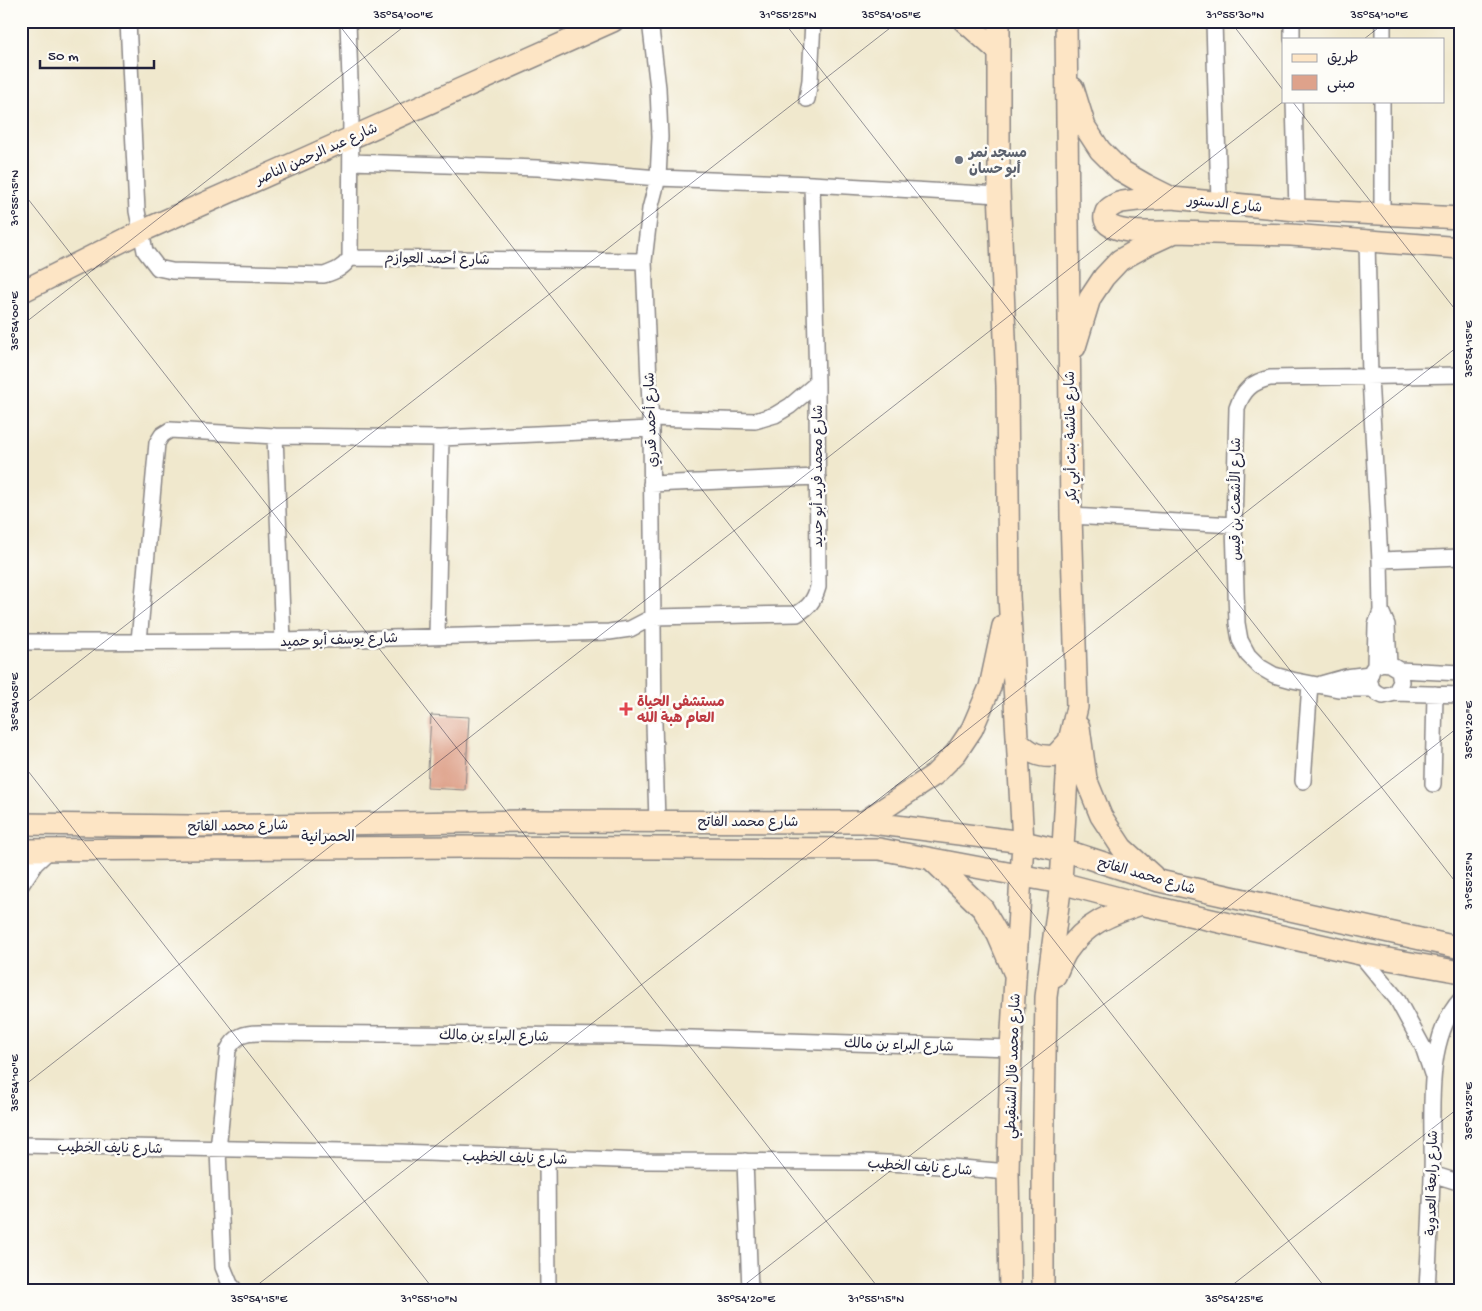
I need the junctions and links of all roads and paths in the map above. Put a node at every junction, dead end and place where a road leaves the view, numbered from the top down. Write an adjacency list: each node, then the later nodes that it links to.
1 (128, 21): 29 (street)
2 (348, 21): 19 (street)
3 (613, 21): 19 (main road, شارع عبد الرحمن الناصر)
4 (650, 21): 21 (street, شارع أحمد قدري)
5 (813, 21): 16 (street)
6 (964, 21): 14 (main road)
7 (999, 21): 14 (main road)
8 (1066, 21): 15 (main road, شارع عائشة بنت أبي بكر)
9 (1214, 21): 25 (street)
10 (1292, 21): 12 (street)
11 (1383, 21): 13 (street)
12 (1292, 38)
13 (1383, 38)
14 (999, 52): 23 (main road)
15 (1066, 62): 24 (main road, شارع الدستور); 36 (main road, شارع عائشة بنت أبي بكر)
16 (807, 99)
17 (1294, 102): 26 (street)
18 (1382, 102): 27 (street)
19 (350, 138): 20 (street); 29 (main road, شارع عبد الرحمن الناصر)
20 (351, 162): 21 (street); 33 (street)
21 (658, 178): 22 (street); 34 (street, شارع أحمد قدري)
22 (812, 184): 23 (street); 39 (street, شارع محمد فريد أبو حديد)
23 (999, 195): 49 (main road)
24 (1172, 198): 25 (main road, شارع الدستور); 30 (main road)
25 (1219, 202): 26 (main road, شارع الدستور)
26 (1297, 210): 27 (main road, شارع الدستور)
27 (1382, 214): 28 (main road, شارع الدستور)
28 (1461, 218)
29 (140, 232): 33 (street); 35 (main road, شارع عبد الرحمن الناصر)
30 (1175, 232): 31 (main road, شارع الدستور); 36 (main road, شارع الدستور)
31 (1367, 241): 32 (main road, شارع الدستور); 38 (street)
32 (1461, 248)
33 (350, 258): 34 (street, شارع أحمد العوازم)
34 (644, 261): 40 (street, شارع أحمد قدري)
35 (21, 292)
36 (1070, 366): 45 (main road, شارع عائشة بنت أبي بكر)
37 (1461, 375): 38 (street, شارع الأشعث بن قيس)
38 (1370, 377): 46 (street, شارع الأشعث بن قيس); 48 (street)
39 (817, 383): 40 (street); 43 (street, شارع محمد فريد أبو حديد)
40 (651, 423): 42 (street); 44 (street, شارع أحمد قدري)
41 (275, 436): 42 (street); 52 (street); 53 (street)
42 (441, 438): 51 (street)
43 (818, 477): 44 (street); 50 (street, شارع محمد فريد أبو حديد)
44 (651, 484): 50 (street, شارع أحمد قدري)
45 (1071, 516): 46 (street); 61 (main road, شارع عائشة بنت أبي بكر)
46 (1234, 525): 57 (street, شارع الأشعث بن قيس)
47 (1461, 557): 48 (street)
48 (1380, 560): 55 (street)
49 (1009, 596): 62 (main road); 67 (main road)
50 (653, 618): 51 (street, شارع يوسف أبو حميد); 66 (street, شارع أحمد قدري)
51 (437, 636): 53 (street, شارع يوسف أبو حميد)
52 (139, 641): 53 (street, شارع يوسف أبو حميد); 54 (street, شارع يوسف أبو حميد)
53 (282, 641)
54 (21, 642)
55 (1381, 673): 56 (street); 57 (street); 58 (street); 58 (street)
56 (1461, 673)
57 (1315, 684): 64 (street)
58 (1395, 693): 59 (street)
59 (1435, 694): 60 (street); 65 (street)
60 (1461, 695)
61 (1076, 708): 63 (main road, شارع عائشة بنت أبي بكر); 75 (main road)
62 (1018, 741): 63 (main road); 69 (main road)
63 (1069, 741): 72 (main road, شارع عائشة بنت أبي بكر)
64 (1303, 781)
65 (1432, 784)
66 (657, 821): 67 (main road, شارع محمد الفاتح); 68 (main road, شارع محمد الفاتح)
67 (864, 822): 69 (main road, شارع محمد الفاتح)
68 (21, 824)
69 (1023, 842): 72 (main road, شارع محمد الفاتح); 74 (main road, شارع محمد فال الشنقيطي)
70 (21, 850): 71 (main road, شارع محمد الفاتح)
71 (51, 850): 73 (main road, شارع محمد الفاتح); 77 (street)
72 (1062, 851): 75 (main road, شارع محمد الفاتح); 76 (main road)
73 (931, 859): 74 (main road, شارع محمد الفاتح); 82 (main road)
74 (1022, 874): 76 (main road, شارع محمد الفاتح); 82 (main road, شارع محمد فال الشنقيطي)
75 (1159, 881): 79 (main road, شارع محمد الفاتح)
76 (1061, 883): 78 (main road, شارع محمد الفاتح); 83 (main road)
77 (21, 884)
78 (1141, 904): 80 (main road, شارع محمد الفاتح); 83 (main road)
79 (1461, 948)
80 (1360, 954): 81 (main road, شارع محمد الفاتح); 86 (street, شارع رابعة العدوية)
81 (1461, 972)
82 (1016, 978): 85 (main road, شارع محمد فال الشنقيطي)
83 (1046, 997): 98 (main road)
84 (1461, 999): 86 (street, شارع رابعة العدوية)
85 (1011, 1048): 88 (street, شارع البراء بن مالك); 91 (main road, شارع محمد فال الشنقيطي)
86 (1432, 1075): 92 (street, شارع رابعة العدوية)
87 (21, 1145): 88 (street, شارع نايف الخطيب)
88 (218, 1150): 89 (street, شارع نايف الخطيب); 94 (street, شارع البراء بن مالك)
89 (547, 1159): 90 (street, شارع نايف الخطيب); 95 (street)
90 (746, 1161): 91 (street, شارع نايف الخطيب); 96 (street)
91 (1008, 1172): 97 (main road, شارع محمد فال الشنقيطي)
92 (1432, 1174): 93 (street); 99 (street, شارع رابعة العدوية)
93 (1461, 1182)
94 (236, 1290)
95 (548, 1290)
96 (750, 1290)
97 (1010, 1290)
98 (1043, 1290)
99 (1427, 1290)

